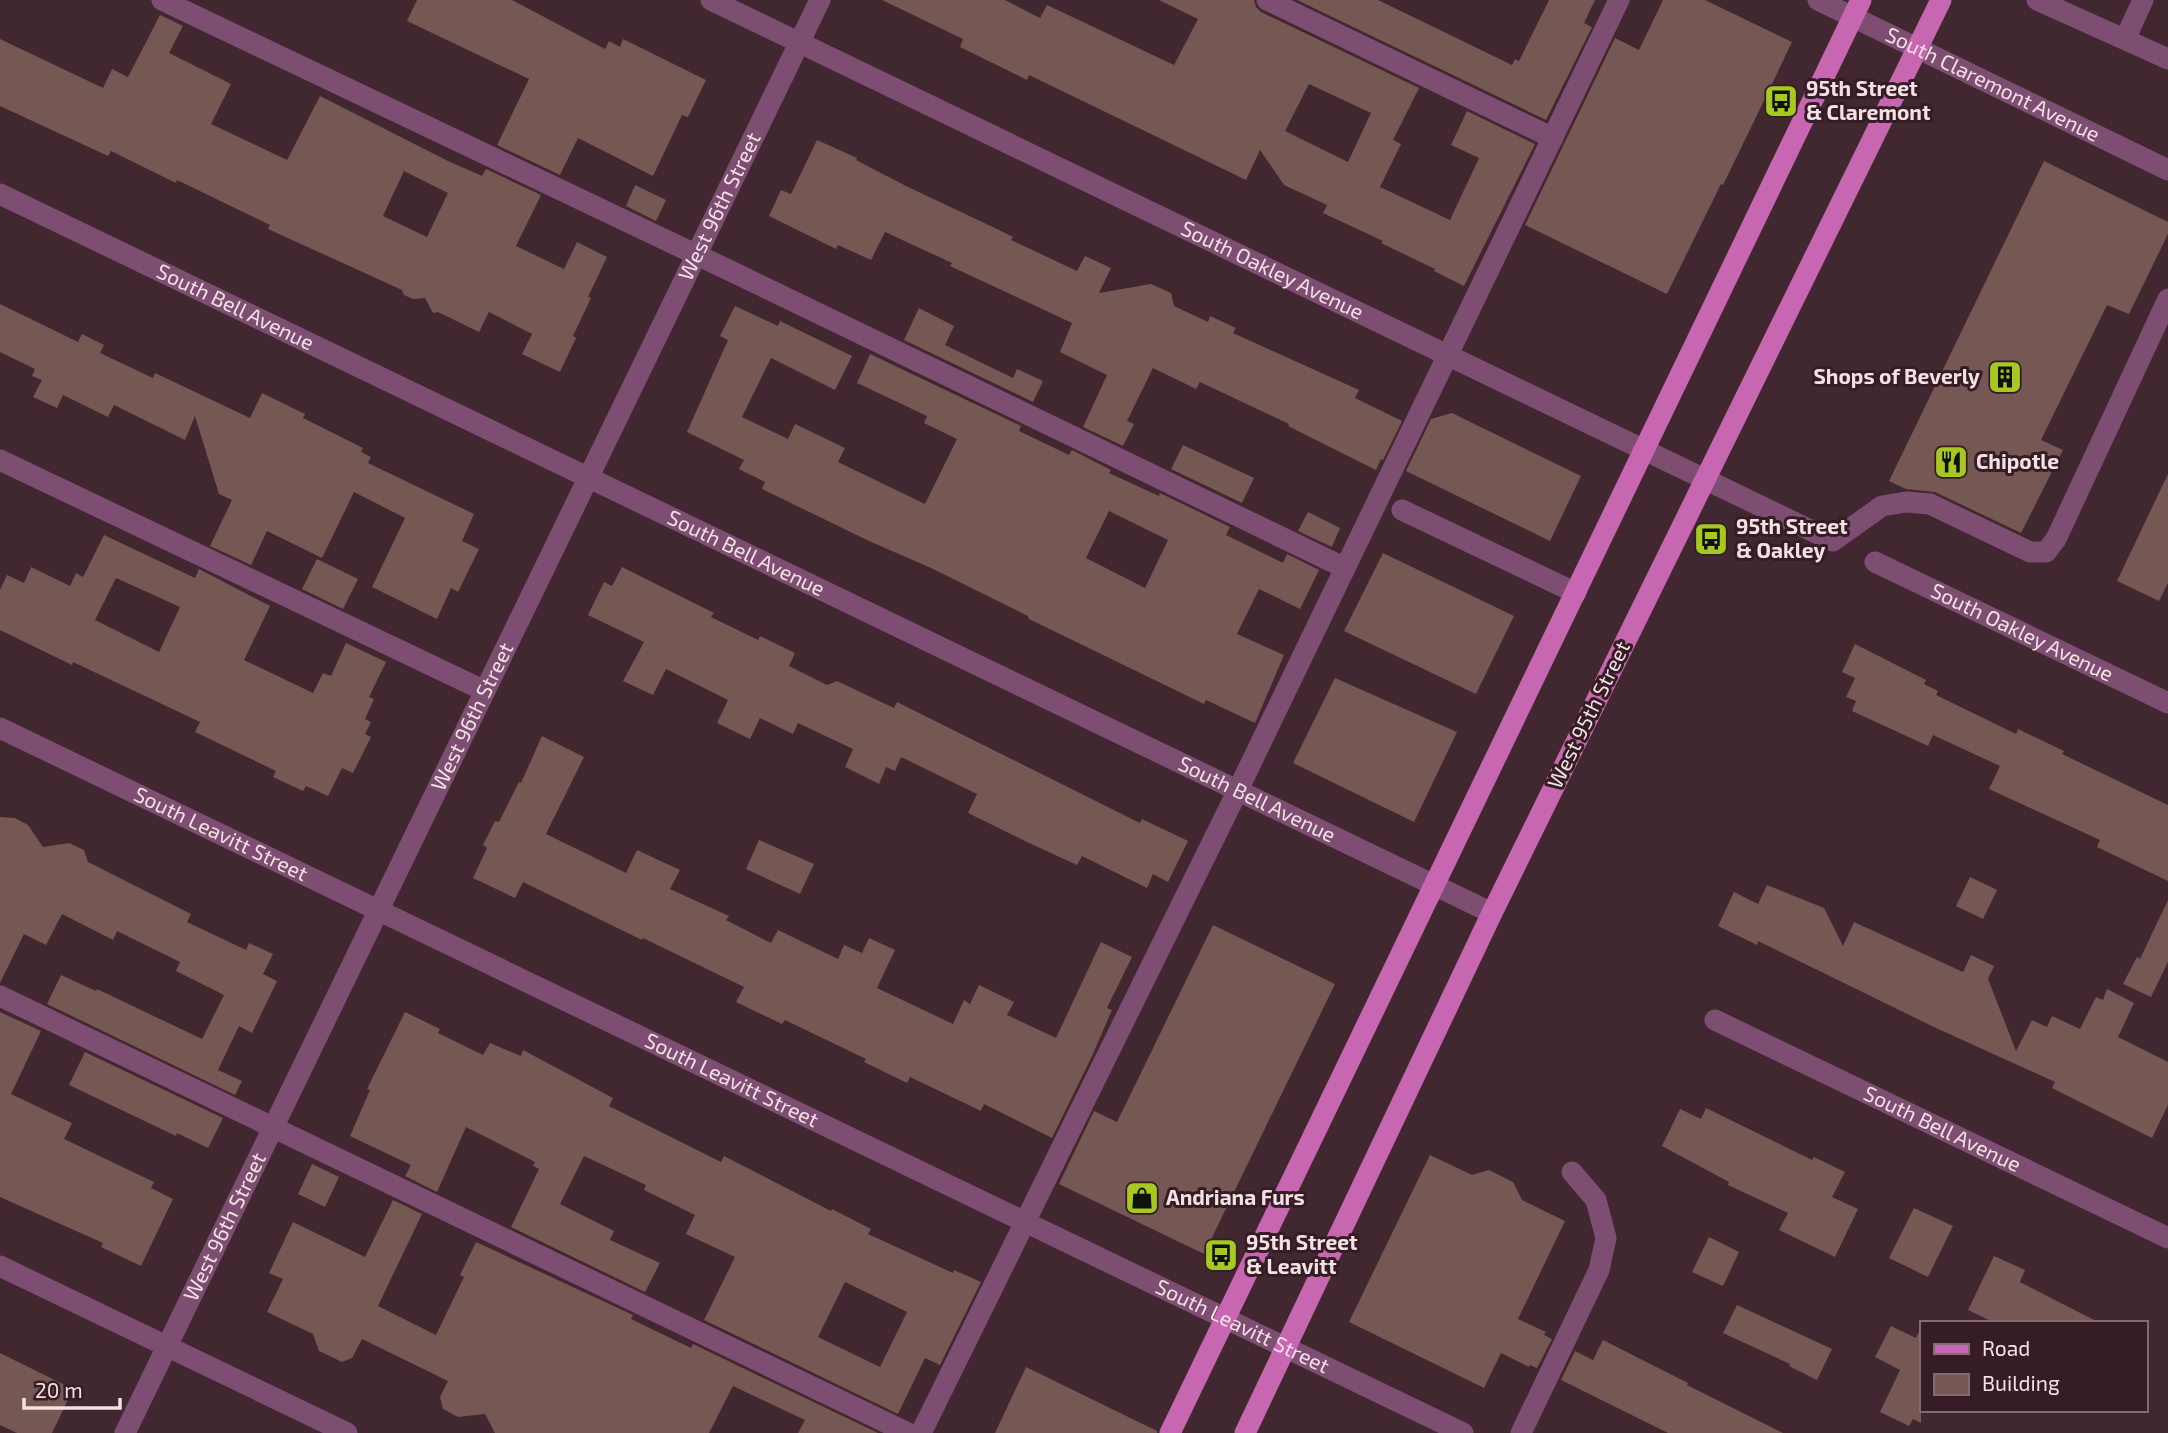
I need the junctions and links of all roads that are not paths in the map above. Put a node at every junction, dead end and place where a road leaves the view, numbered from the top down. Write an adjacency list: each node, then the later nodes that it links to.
1 (162, 0): 18 (street)
2 (711, 0): 12 (street, South Oakley Avenue)
3 (820, 0): 12 (street, West 96th Street)
4 (1267, 0): 15 (street)
5 (1619, 0): 15 (street)
6 (1818, 0): 10 (street, South Claremont Avenue)
7 (1941, 0): 13 (main road, West 95th Street)
8 (2143, 0): 11 (street)
9 (2049, 2): 11 (street)
10 (1857, 8): 13 (street, South Claremont Avenue); 21 (main road)
11 (2125, 39): 14 (street)
12 (799, 43): 18 (street, West 96th Street); 20 (street, South Oakley Avenue)
13 (1917, 48): 16 (street, South Claremont Avenue); 24 (main road, West 95th Street)
14 (2168, 59)
15 (1553, 138): 20 (street)
16 (2168, 170)
17 (0, 194): 23 (street, South Bell Avenue)
18 (696, 255): 23 (street, West 96th Street); 27 (street)
19 (2168, 299): 24 (street, South Oakley Avenue)
20 (1447, 355): 21 (street, South Oakley Avenue); 27 (street)
21 (1645, 450): 24 (street, South Oakley Avenue); 28 (main road)
22 (0, 460): 29 (street)
23 (589, 477): 29 (street, West 96th Street); 32 (street, South Bell Avenue)
24 (1705, 479): 35 (main road, West 95th Street)
25 (1402, 510): 28 (street)
26 (1875, 562): 30 (street, South Oakley Avenue)
27 (1345, 568): 32 (street)
28 (1576, 593): 33 (main road)
29 (485, 691): 34 (street, West 96th Street)
30 (2168, 703)
31 (0, 728): 34 (street, South Leavitt Street)
32 (1238, 790): 33 (street, South Bell Avenue); 40 (street)
33 (1435, 886): 35 (street, South Bell Avenue); 43 (main road)
34 (379, 911): 38 (street, West 96th Street); 40 (street, South Leavitt Street)
35 (1492, 913): 45 (main road, West 95th Street)
36 (0, 996): 38 (street)
37 (1715, 1020): 41 (street, South Bell Avenue)
38 (273, 1128): 44 (street, West 96th Street); 49 (street)
39 (1572, 1172): 53 (street)
40 (1026, 1223): 43 (street, South Leavitt Street); 50 (street)
41 (2168, 1238)
42 (0, 1266): 44 (street)
43 (1225, 1319): 45 (street, South Leavitt Street); 51 (main road)
44 (167, 1346): 47 (street, West 96th Street); 48 (street)
45 (1286, 1347): 46 (street, South Leavitt Street); 52 (main road, West 95th Street)
46 (1451, 1430)
47 (125, 1433)
48 (347, 1433)
49 (908, 1433)
50 (921, 1433)
51 (1170, 1433)
52 (1245, 1433)
53 (1521, 1433)

